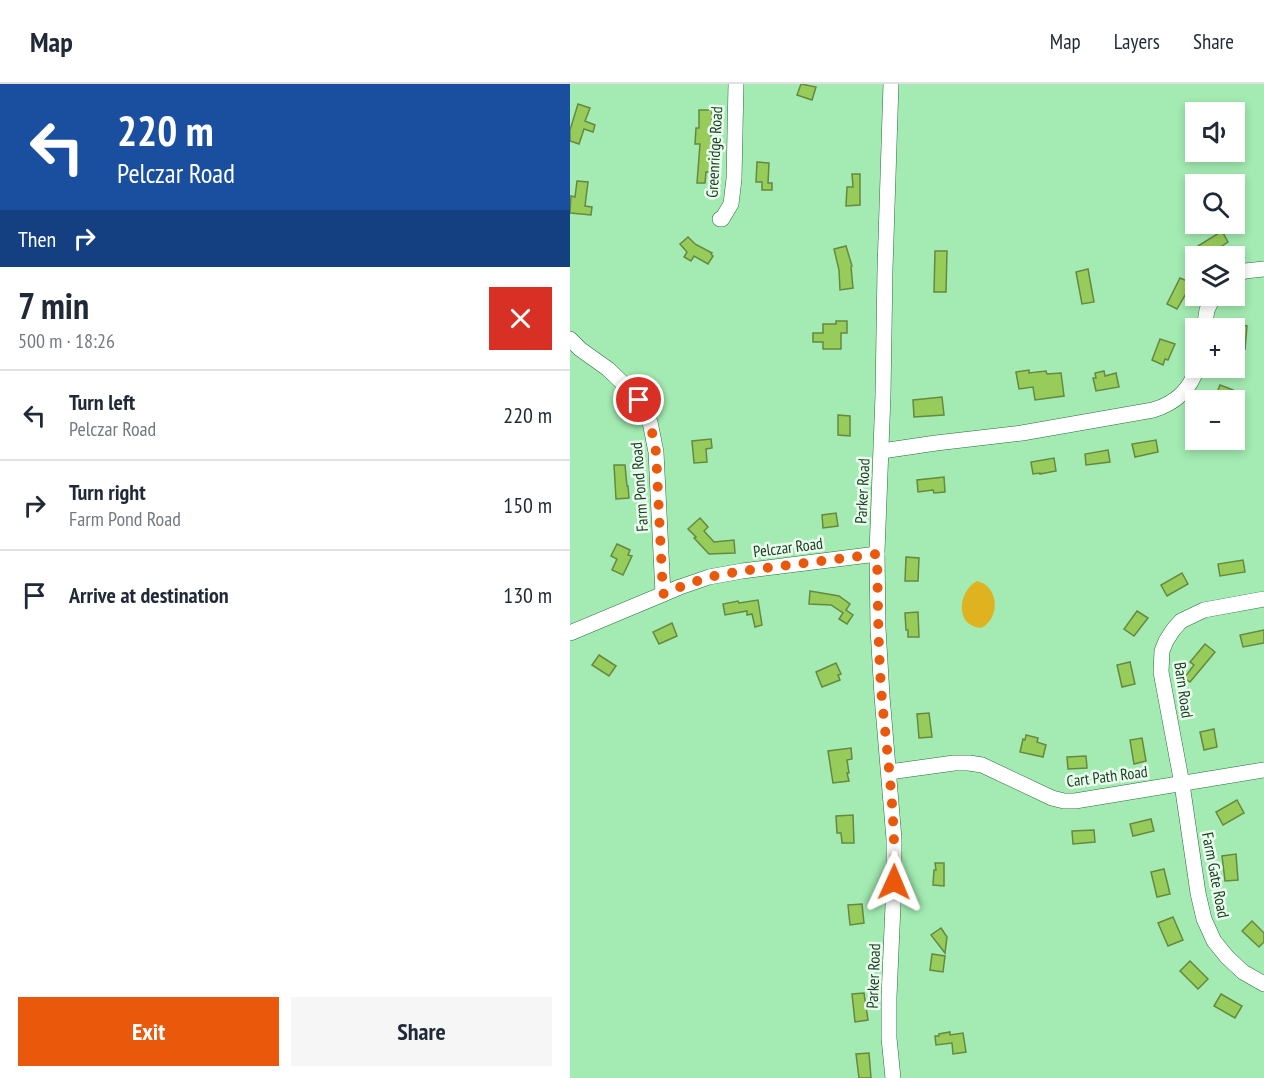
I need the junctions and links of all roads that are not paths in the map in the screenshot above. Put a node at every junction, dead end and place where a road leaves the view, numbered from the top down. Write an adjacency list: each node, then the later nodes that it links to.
1 (736, 84): 3 (street, Greenridge Road)
2 (891, 84): 8 (street, Parker Road)
3 (720, 219)
4 (1264, 268): 5 (street)
5 (1245, 271)
6 (570, 339): 10 (street, Farm Pond Road)
7 (1193, 378): 8 (street)
8 (882, 451): 9 (street, Parker Road)
9 (877, 554): 10 (street, Pelczar Road); 14 (street, Parker Road)
10 (663, 594): 12 (street, Pelczar Road)
11 (1264, 599): 15 (street, Barn Road)
12 (570, 633)
13 (1264, 770): 15 (street, Cart Path Road)
14 (889, 772): 15 (street, Cart Path Road); 17 (street, Parker Road)
15 (1182, 784): 16 (street, Farm Gate Road)
16 (1264, 984)
17 (893, 1078)

